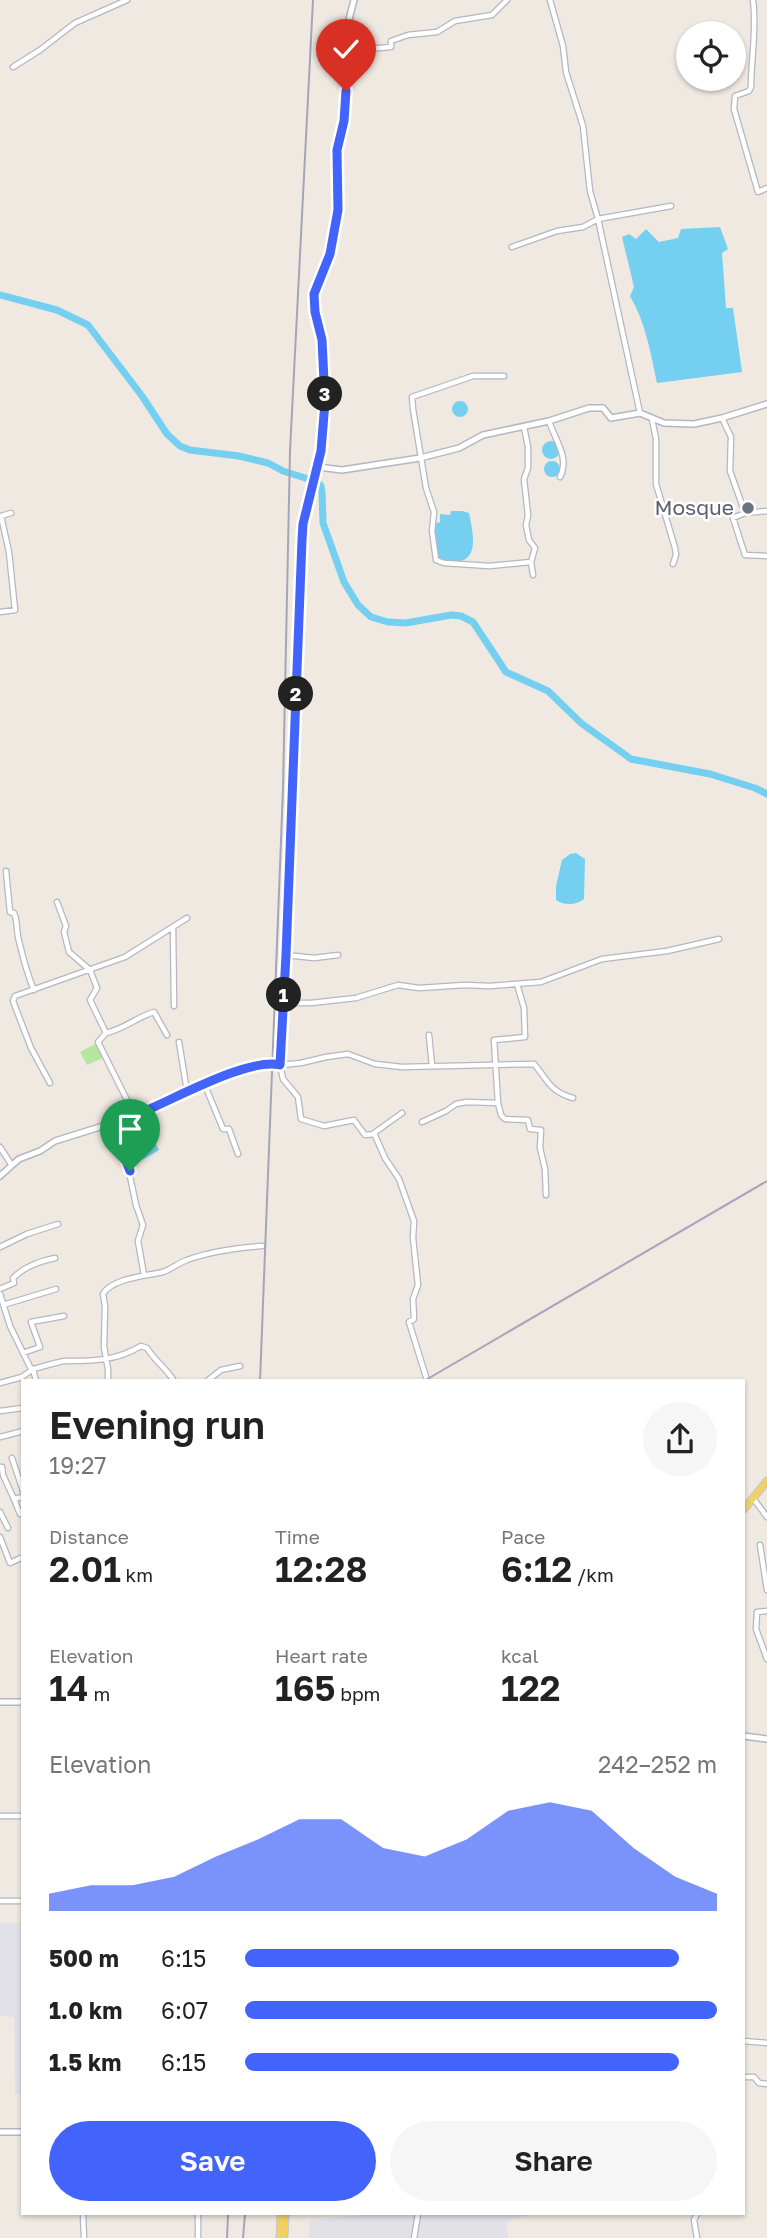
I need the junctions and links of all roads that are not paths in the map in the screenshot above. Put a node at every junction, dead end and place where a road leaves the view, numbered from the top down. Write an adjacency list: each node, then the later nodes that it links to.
1 (127, 0): 7 (street)
2 (354, 0): 6 (street)
3 (507, 0): 6 (street)
4 (550, 0): 10 (street)
5 (753, 0): 8 (street)
6 (344, 51): 20 (street)
7 (13, 67)
8 (767, 188)
9 (671, 206): 10 (street)
10 (598, 219): 11 (street); 14 (street)
11 (512, 247)
12 (504, 376): 19 (street)
13 (767, 404): 15 (street)
14 (640, 413): 16 (street); 17 (street)
15 (722, 418): 16 (street); 24 (street)
16 (652, 419): 28 (street)
17 (549, 421): 18 (street); 21 (street)
18 (524, 427): 19 (street); 27 (street)
19 (420, 458): 20 (street); 27 (street)
20 (318, 468): 36 (street)
21 (560, 477)
22 (767, 510): 24 (street)
23 (11, 513): 25 (street)
24 (745, 513): 26 (street)
25 (1, 516): 30 (street)
26 (767, 555)
27 (531, 562): 29 (street)
28 (673, 564)
29 (533, 575)
30 (0, 612)
31 (6, 871): 40 (street)
32 (57, 902): 38 (street)
33 (187, 918): 34 (street)
34 (173, 927): 38 (street); 42 (street)
35 (719, 939): 39 (street)
36 (286, 955): 37 (street); 41 (street)
37 (338, 955)
38 (90, 970): 40 (street); 43 (street)
39 (517, 984): 41 (street); 48 (street)
40 (34, 990): 50 (street)
41 (284, 1003): 47 (street)
42 (174, 1006)
43 (106, 1033): 44 (street); 56 (street)
44 (167, 1035)
45 (429, 1035): 49 (street)
46 (179, 1042): 52 (street)
47 (280, 1065): 49 (street); 51 (street); 59 (street)
48 (495, 1065): 49 (street); 53 (street); 54 (street)
49 (432, 1066)
50 (50, 1083)
51 (204, 1083): 52 (street); 61 (street)
52 (187, 1091): 56 (street)
53 (573, 1098)
54 (498, 1103): 58 (street); 64 (street)
55 (402, 1113): 59 (street)
56 (135, 1116): 57 (street)
57 (112, 1122): 62 (street); 69 (street)
58 (422, 1122)
59 (374, 1134): 79 (street)
60 (0, 1147): 62 (street)
61 (238, 1153)
62 (11, 1164): 63 (street)
63 (0, 1176)
64 (546, 1195)
65 (58, 1224): 67 (street)
66 (262, 1246): 69 (street)
67 (0, 1247)
68 (55, 1258): 70 (street)
69 (144, 1275): 76 (street)
70 (0, 1289)
71 (56, 1289): 73 (street)
72 (0, 1294): 73 (street)
73 (3, 1306): 75 (street)
74 (64, 1316): 75 (street)
75 (23, 1353): 78 (street)
76 (105, 1359): 78 (street); 81 (street); 82 (street)
77 (240, 1366): 83 (street)
78 (33, 1369): 80 (street); 84 (street)
79 (426, 1377)
80 (36, 1379)
81 (108, 1379)
82 (173, 1379)
83 (210, 1379)
84 (0, 1383)
85 (21, 1408): 86 (street)
86 (0, 1411)
87 (21, 1432): 88 (street)
88 (0, 1437)
89 (12, 1458): 92 (street)
90 (0, 1467): 95 (street)
91 (767, 1481): 94 (main road)
92 (21, 1484)
93 (21, 1497): 95 (street)
94 (753, 1498): 96 (main road); 99 (street)
95 (14, 1499): 98 (street)
96 (745, 1508)
97 (0, 1512): 100 (street)
98 (20, 1514)
99 (767, 1517)
100 (8, 1528)
101 (0, 1537): 103 (street)
102 (760, 1545): 104 (street)
103 (21, 1558)
104 (767, 1590)
105 (767, 1611): 106 (street)
106 (767, 1659)
107 (0, 1702): 108 (street)
108 (21, 1702)
109 (745, 1736): 110 (street)
110 (767, 1739)
111 (0, 1816): 112 (street)
112 (21, 1816)
113 (0, 1901): 114 (street)
114 (21, 1901)
115 (745, 2041): 116 (street)
116 (767, 2043)
117 (745, 2077): 118 (street)
118 (767, 2084)
119 (0, 2132): 120 (street)
120 (21, 2132)
121 (83, 2215): 126 (street)
122 (198, 2215): 127 (street)
123 (285, 2215): 128 (main road)
124 (418, 2215): 129 (street)
125 (696, 2215): 130 (street)
126 (84, 2238)
127 (198, 2238)
128 (284, 2238)
129 (414, 2238)
130 (697, 2238)

